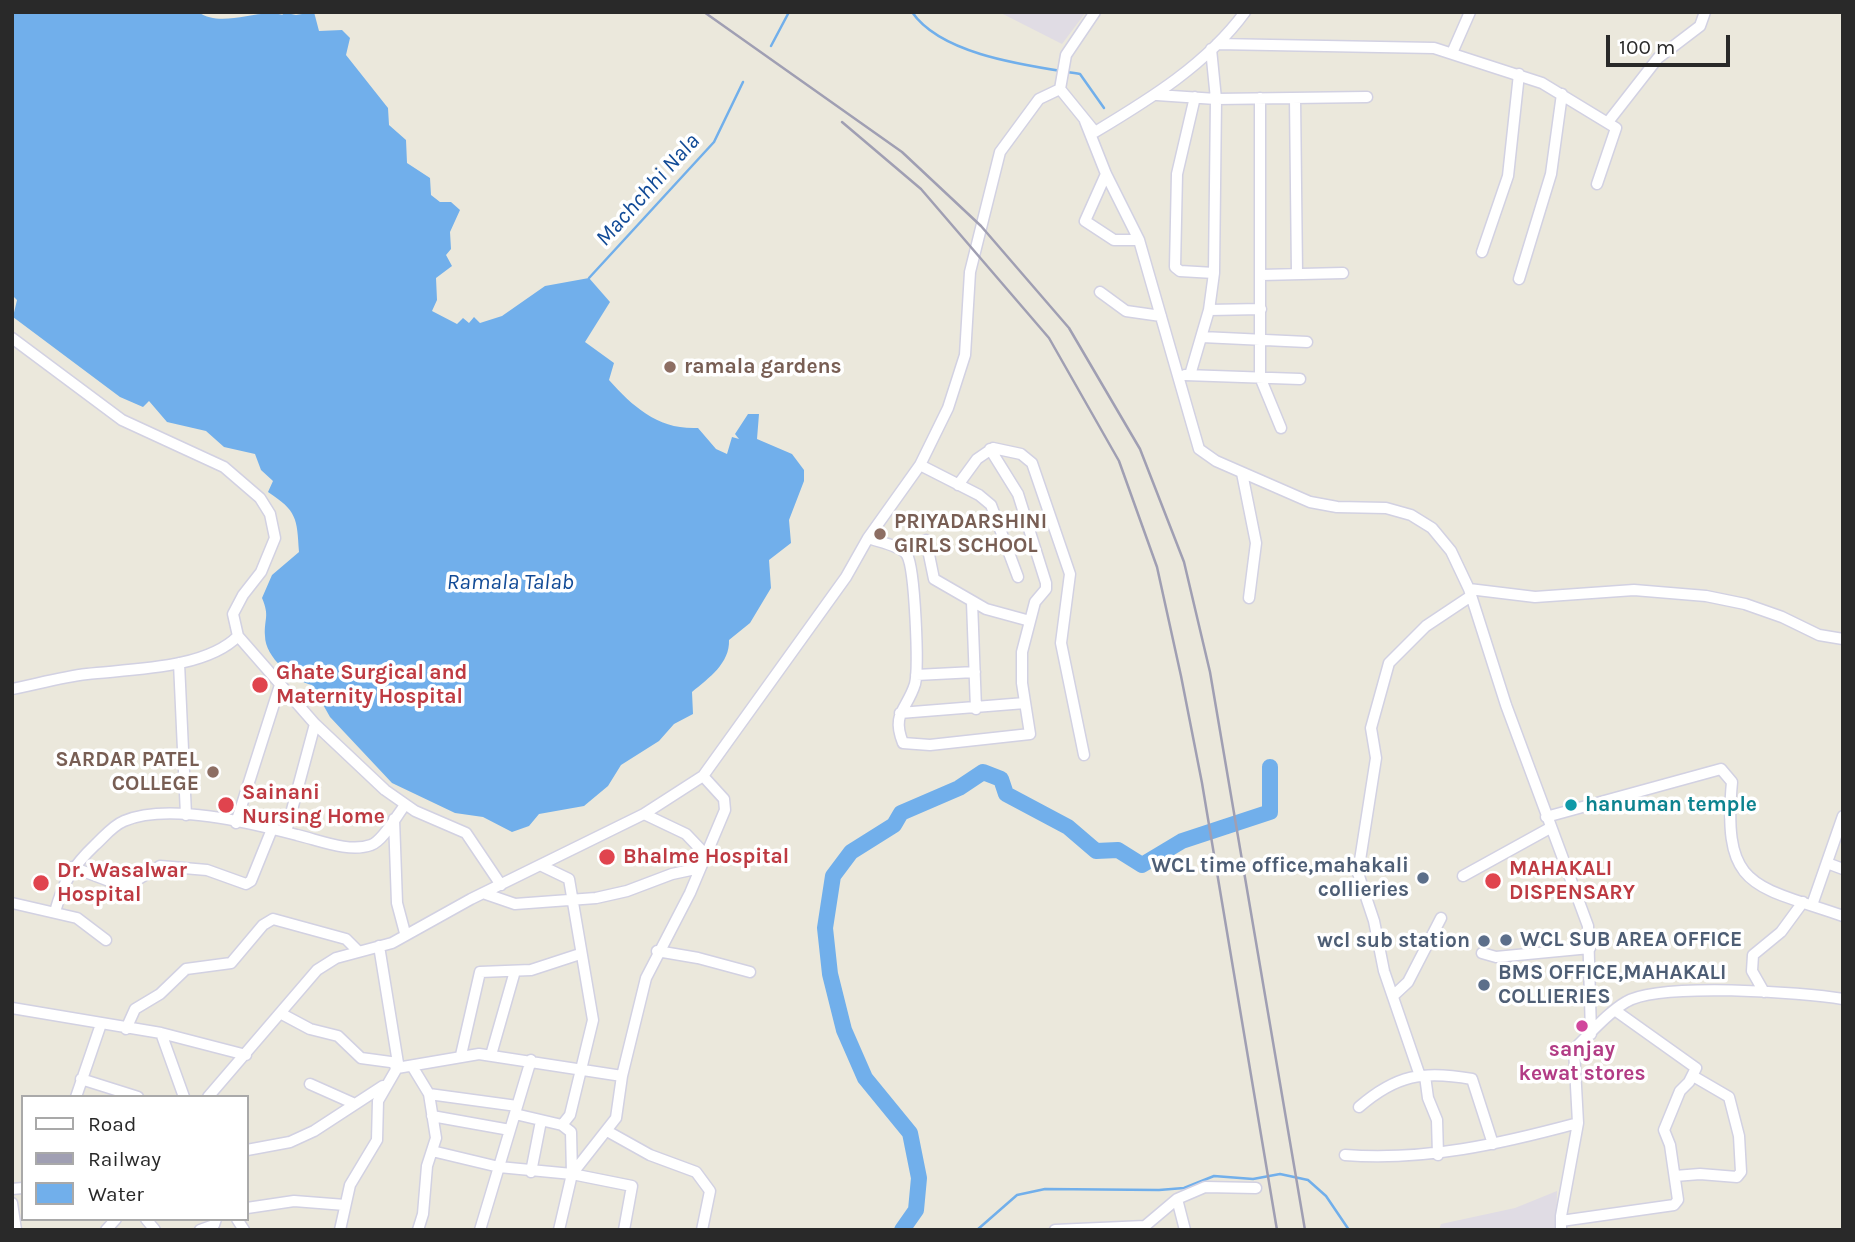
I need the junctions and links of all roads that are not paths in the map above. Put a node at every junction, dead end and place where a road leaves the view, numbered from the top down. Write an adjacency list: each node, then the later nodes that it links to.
1 (1095, 12): 8 (street)
2 (1245, 12): 5 (street)
3 (1469, 12): 6 (street)
4 (1705, 12): 17 (street)
5 (1214, 46): 6 (street); 9 (street); 15 (street)
6 (1452, 53): 7 (street)
7 (1519, 74): 10 (street); 21 (street)
8 (1060, 89): 16 (street); 41 (street)
9 (1157, 94): 11 (street); 16 (street)
10 (1562, 94): 17 (street); 26 (street)
11 (1195, 97): 15 (street); 22 (street)
12 (1367, 97): 14 (street)
13 (1260, 98): 14 (street); 15 (street); 25 (street)
14 (1295, 98): 24 (street)
15 (1216, 99): 22 (street)
16 (1086, 121): 18 (street)
17 (1608, 122): 19 (street)
18 (1106, 174): 20 (street); 20 (street)
19 (1597, 184)
20 (1139, 240): 30 (street)
21 (1482, 252)
22 (1214, 273): 29 (street)
23 (1343, 273): 24 (street)
24 (1297, 274): 25 (street)
25 (1261, 275): 28 (street)
26 (1519, 279)
27 (1100, 292): 30 (street)
28 (1261, 309): 29 (street); 33 (street)
29 (1209, 310): 31 (street)
30 (1161, 316): 35 (street)
31 (1202, 337): 33 (street); 36 (street)
32 (12, 338): 51 (street)
33 (1261, 340): 34 (street); 37 (street)
34 (1307, 342)
35 (1177, 374): 36 (street); 42 (street)
36 (1190, 375): 37 (street)
37 (1260, 377): 38 (street); 39 (street)
38 (1300, 379)
39 (1281, 428)
40 (990, 449): 43 (street); 50 (street); 62 (street)
41 (920, 465): 43 (street); 44 (street)
42 (1242, 473): 47 (street); 48 (street)
43 (958, 485): 46 (street)
44 (868, 538): 55 (street); 63 (street)
45 (926, 540): 49 (street)
46 (1018, 576)
47 (1470, 592): 52 (street); 68 (street); 100 (street)
48 (1249, 598)
49 (972, 602): 50 (street); 54 (street)
50 (1030, 621): 58 (street)
51 (238, 636): 53 (street); 56 (street)
52 (1843, 639)
53 (179, 663): 57 (street); 66 (street)
54 (975, 671): 55 (street); 59 (street)
55 (916, 675): 60 (street)
56 (281, 685): 61 (street); 70 (street)
57 (12, 689)
58 (1025, 703): 59 (street); 60 (street)
59 (976, 709): 60 (street)
60 (900, 713)
61 (315, 724): 64 (street); 73 (street)
62 (1084, 755)
63 (703, 776): 65 (street); 74 (street)
64 (405, 805): 69 (street); 81 (street)
65 (644, 814): 74 (street); 76 (street)
66 (186, 815): 70 (street); 77 (street)
67 (1843, 816): 75 (street)
68 (1546, 817): 71 (street); 85 (street)
69 (394, 818): 73 (street); 89 (street)
70 (236, 823): 72 (street)
71 (1550, 828): 80 (street); 92 (street)
72 (272, 829): 73 (street); 77 (street)
73 (286, 832)
74 (706, 855): 78 (street)
75 (1827, 863): 79 (street); 85 (street)
76 (542, 866): 81 (street); 83 (street)
77 (72, 867): 86 (street)
78 (700, 868): 83 (street); 94 (street)
79 (1843, 869)
80 (1463, 876)
81 (502, 885): 82 (street)
82 (483, 893): 83 (street); 89 (street)
83 (572, 900): 96 (street)
84 (12, 903): 86 (street)
85 (1807, 904): 87 (street); 99 (street)
86 (55, 912): 90 (street)
87 (1843, 916)
88 (1441, 918): 100 (street)
89 (405, 933): 91 (street)
90 (106, 940)
91 (379, 946): 93 (street); 113 (street)
92 (1590, 948): 95 (street); 108 (street)
93 (358, 951): 104 (street); 106 (street)
94 (657, 951): 98 (street); 116 (street)
95 (1482, 953)
96 (580, 954): 97 (street); 115 (street)
97 (515, 971): 110 (street); 111 (street)
98 (750, 972)
99 (1764, 992): 101 (street); 103 (street)
100 (1393, 996): 117 (street)
101 (1843, 999)
102 (12, 1008): 105 (street)
103 (1616, 1011): 108 (street); 118 (street)
104 (280, 1013): 109 (street); 113 (street)
105 (101, 1024): 106 (street); 119 (street)
106 (126, 1029): 107 (street)
107 (161, 1033): 109 (street); 124 (street)
108 (1591, 1034): 131 (street)
109 (246, 1055): 125 (street)
110 (461, 1055): 111 (street); 114 (street)
111 (491, 1055): 112 (street)
112 (531, 1060): 115 (street); 128 (street)
113 (396, 1066): 114 (street); 126 (street); 147 (street)
114 (412, 1066): 121 (street)
115 (580, 1069): 116 (street); 132 (street)
116 (622, 1076): 134 (street)
117 (1423, 1076): 127 (street); 135 (street); 139 (street)
118 (1693, 1076): 143 (street); 143 (street)
119 (81, 1079): 122 (street); 123 (street)
120 (310, 1084): 126 (street)
121 (429, 1094): 128 (street); 129 (street)
122 (77, 1095)
123 (132, 1095)
124 (183, 1095)
125 (210, 1095)
126 (355, 1104): 136 (street)
127 (1359, 1107)
128 (516, 1110): 130 (street); 133 (street)
129 (432, 1116): 133 (street); 137 (street)
130 (541, 1121): 132 (street); 141 (street)
131 (1578, 1123): 135 (street); 150 (street)
132 (562, 1125): 142 (street)
133 (510, 1130): 140 (street)
134 (607, 1131): 142 (street); 160 (street)
135 (1493, 1144): 139 (street)
136 (248, 1150)
137 (432, 1152): 140 (street); 156 (street)
138 (1345, 1155): 139 (street)
139 (1438, 1155)
140 (499, 1167): 141 (street); 157 (street)
141 (531, 1172): 142 (street)
142 (572, 1174): 158 (street); 159 (street)
143 (1675, 1177): 150 (street)
144 (1256, 1188): 145 (street)
145 (1177, 1199): 152 (street); 162 (street)
146 (12, 1203): 153 (street)
147 (345, 1205): 148 (street); 155 (street)
148 (248, 1208)
149 (215, 1221): 154 (street)
150 (1561, 1225)
151 (1113, 1228): 152 (street); 161 (street)
152 (1141, 1228)
153 (16, 1230)
154 (200, 1230)
155 (340, 1230)
156 (418, 1230)
157 (480, 1230)
158 (559, 1230)
159 (624, 1230)
160 (702, 1230)
161 (1055, 1230)
162 (1185, 1230)

